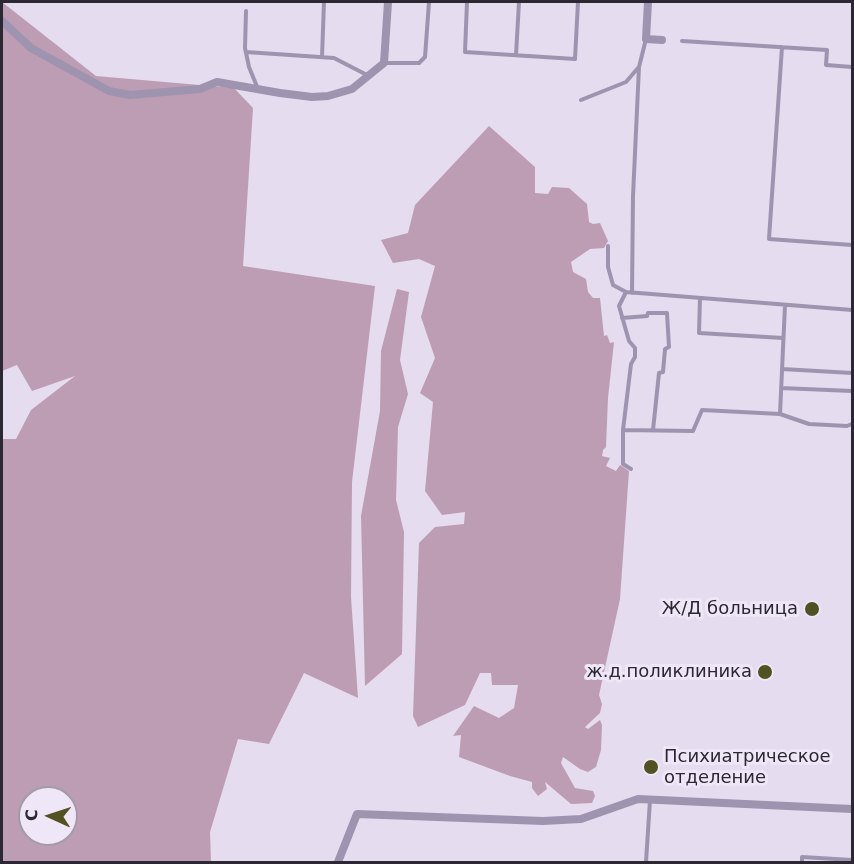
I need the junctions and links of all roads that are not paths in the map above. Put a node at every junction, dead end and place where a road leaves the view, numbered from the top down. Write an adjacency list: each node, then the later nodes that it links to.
1 (324, 2): 16 (lane)
2 (388, 2): 17 (street)
3 (429, 2): 17 (lane)
4 (467, 2): 15 (lane)
5 (519, 2): 15 (lane)
6 (578, 2): 15 (lane)
7 (648, 2): 10 (street)
8 (246, 11): 14 (lane)
9 (2, 21): 21 (street)
10 (646, 39): 11 (street); 18 (lane)
11 (662, 40)
12 (682, 41): 13 (lane)
13 (782, 47): 19 (lane); 23 (lane)
14 (246, 52): 16 (lane); 21 (lane)
15 (516, 55)
16 (322, 57): 20 (lane)
17 (384, 63): 20 (street)
18 (639, 67): 22 (lane); 26 (lane)
19 (852, 67)
20 (368, 76): 21 (street)
21 (259, 89)
22 (581, 99)
23 (852, 245)
24 (608, 246): 25 (lane)
25 (626, 292): 26 (lane); 30 (lane)
26 (632, 293): 27 (lane)
27 (700, 298): 28 (lane); 31 (lane)
28 (785, 305): 29 (lane); 31 (lane)
29 (852, 310)
30 (622, 318): 38 (lane); 39 (lane)
31 (783, 338): 32 (lane)
32 (782, 369): 33 (lane); 34 (lane)
33 (852, 373)
34 (781, 388): 35 (lane); 36 (lane)
35 (852, 392)
36 (780, 414): 37 (lane); 39 (lane)
37 (852, 424)
38 (623, 430): 39 (lane); 40 (lane)
39 (653, 430)
40 (631, 469)
41 (650, 799): 42 (street); 44 (street); 45 (lane)
42 (852, 809)
43 (852, 860): 46 (lane)
44 (338, 862)
45 (646, 862)
46 (802, 862)

